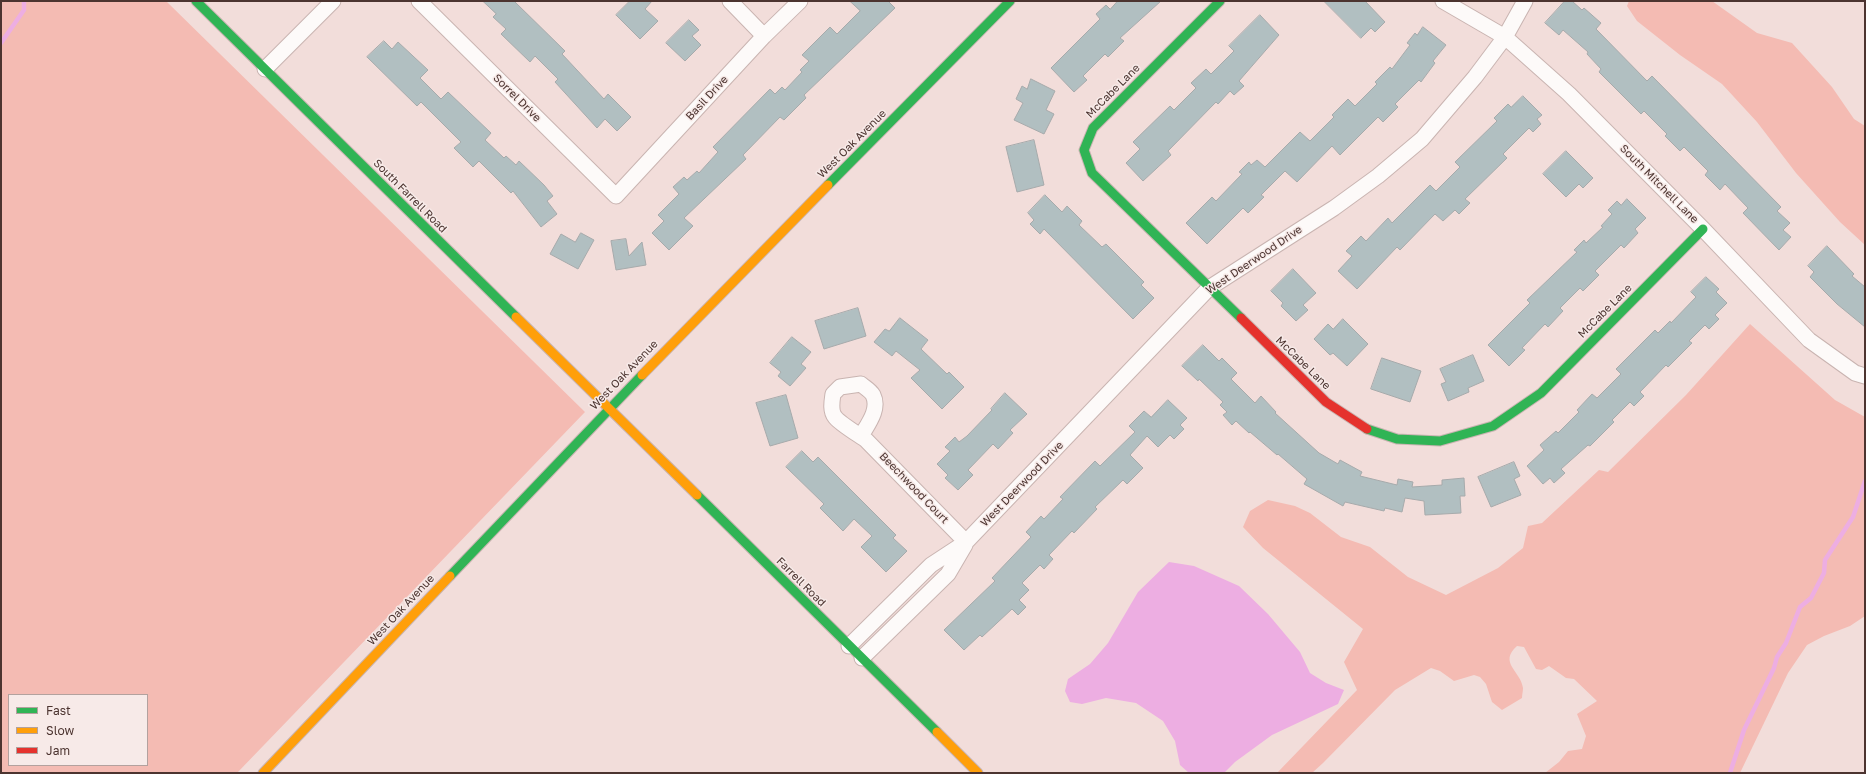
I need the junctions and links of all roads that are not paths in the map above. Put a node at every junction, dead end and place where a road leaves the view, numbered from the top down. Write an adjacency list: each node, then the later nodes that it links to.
1 (196, 1): 12 (street, South Farrell Road)
2 (333, 1): 12 (street)
3 (419, 1): 13 (street, Sorrel Drive)
4 (730, 1): 10 (street)
5 (800, 1): 10 (street, Basil Drive)
6 (1010, 1): 17 (street, West Oak Avenue)
7 (1220, 1): 15 (street, McCabe Lane)
8 (1443, 1): 11 (street, South Mitchell Lane)
9 (1525, 1): 11 (street, West Deerwood Drive)
10 (764, 36): 13 (street, Basil Drive)
11 (1505, 38): 14 (street, South Mitchell Lane); 15 (street, West Deerwood Drive)
12 (265, 69): 17 (street, South Farrell Road)
13 (616, 196)
14 (1704, 229): 15 (street, McCabe Lane); 16 (street, South Mitchell Lane)
15 (1209, 288): 19 (street, West Deerwood Drive)
16 (1865, 376)
17 (608, 409): 20 (street, Farrell Road); 22 (street, West Oak Avenue)
18 (861, 436): 19 (street, Beechwood Court)
19 (966, 542): 20 (street, West Deerwood Drive); 21 (street, West Deerwood Drive)
20 (849, 646): 21 (street, Farrell Road)
21 (862, 658): 23 (street, Farrell Road)
22 (263, 773)
23 (978, 773)

